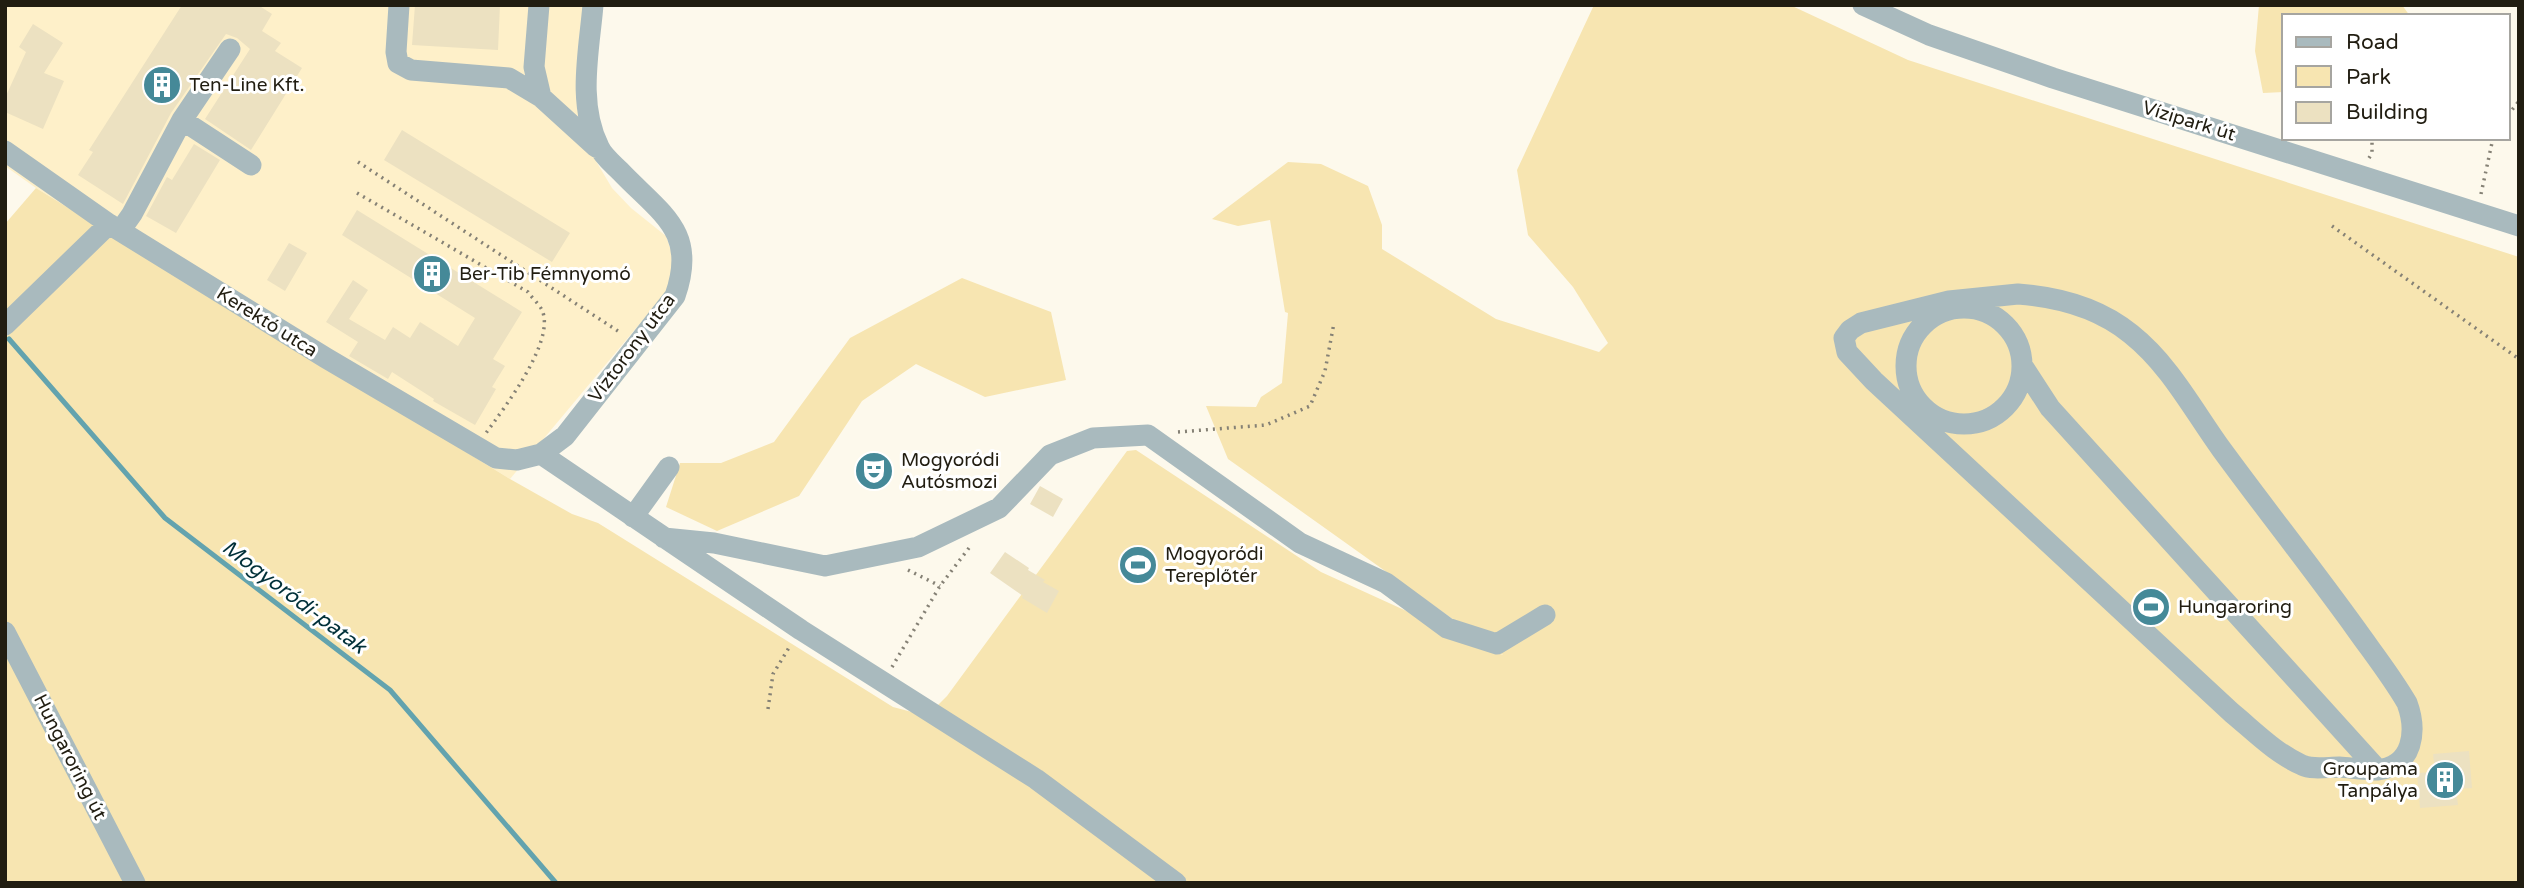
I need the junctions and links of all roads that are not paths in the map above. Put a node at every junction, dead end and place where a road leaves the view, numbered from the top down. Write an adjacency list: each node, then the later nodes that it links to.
1 (399, 5): 6 (street)
2 (539, 5): 6 (street)
3 (593, 5): 8 (street, Víztorony utca)
4 (1863, 5): 11 (street, Vízipark út)
5 (230, 49): 7 (street)
6 (541, 97): 8 (street)
7 (182, 120): 10 (street); 12 (street)
8 (600, 150): 15 (street, Víztorony utca)
9 (5, 151): 12 (street, Kerektó utca)
10 (251, 165)
11 (2519, 226)
12 (114, 228): 13 (street); 15 (street, Kerektó utca)
13 (5, 325)
14 (2022, 365): 14 (street); 21 (street)
15 (541, 454): 17 (street)
16 (669, 467): 17 (street)
17 (633, 517): 18 (street)
18 (664, 538): 19 (street); 23 (street)
19 (1545, 615)
20 (5, 632): 22 (street, Hungaroring út)
21 (2378, 770): 21 (street)
22 (135, 883)
23 (1176, 883)

